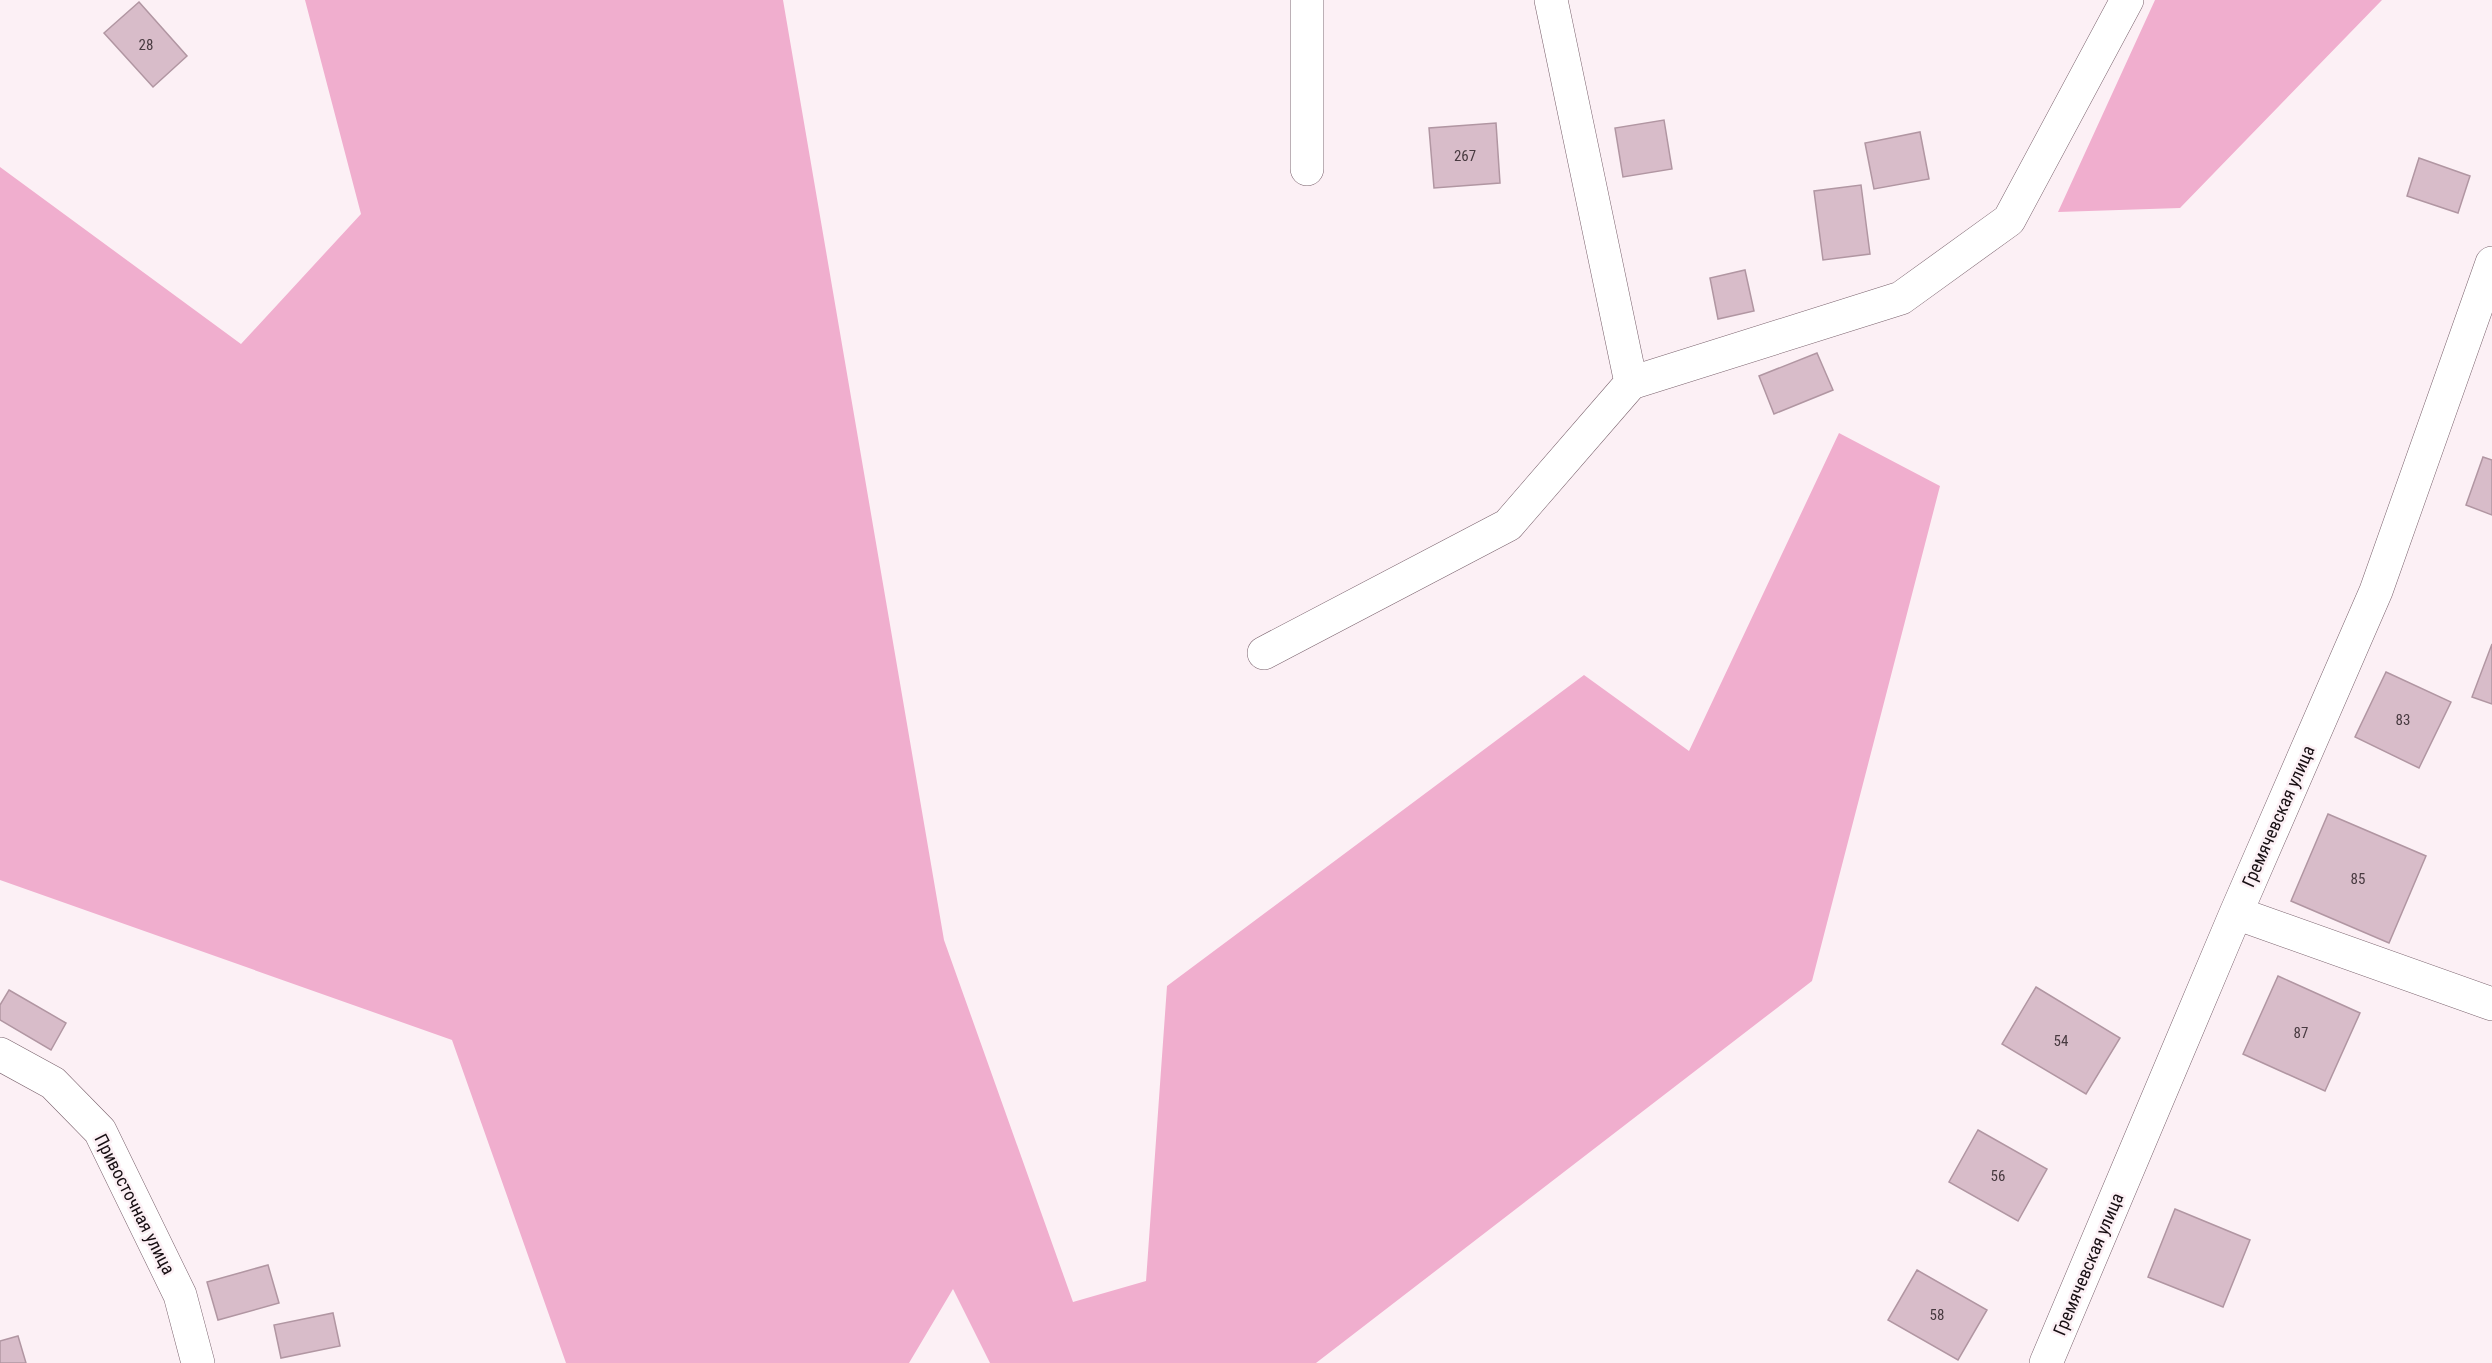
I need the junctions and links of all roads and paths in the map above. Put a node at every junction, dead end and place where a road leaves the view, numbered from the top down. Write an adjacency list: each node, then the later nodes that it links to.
1 (1307, 0): 4 (street)
2 (1551, 0): 6 (street)
3 (2127, 0): 6 (street)
4 (1307, 169)
5 (2492, 263): 8 (street, Гремячевская улица)
6 (1631, 383): 7 (street)
7 (1264, 653)
8 (2236, 913): 9 (street); 12 (street, Гремячевская улица)
9 (2492, 1004)
10 (0, 1054): 11 (street, Привосточная улица)
11 (198, 1363)
12 (2046, 1363)

